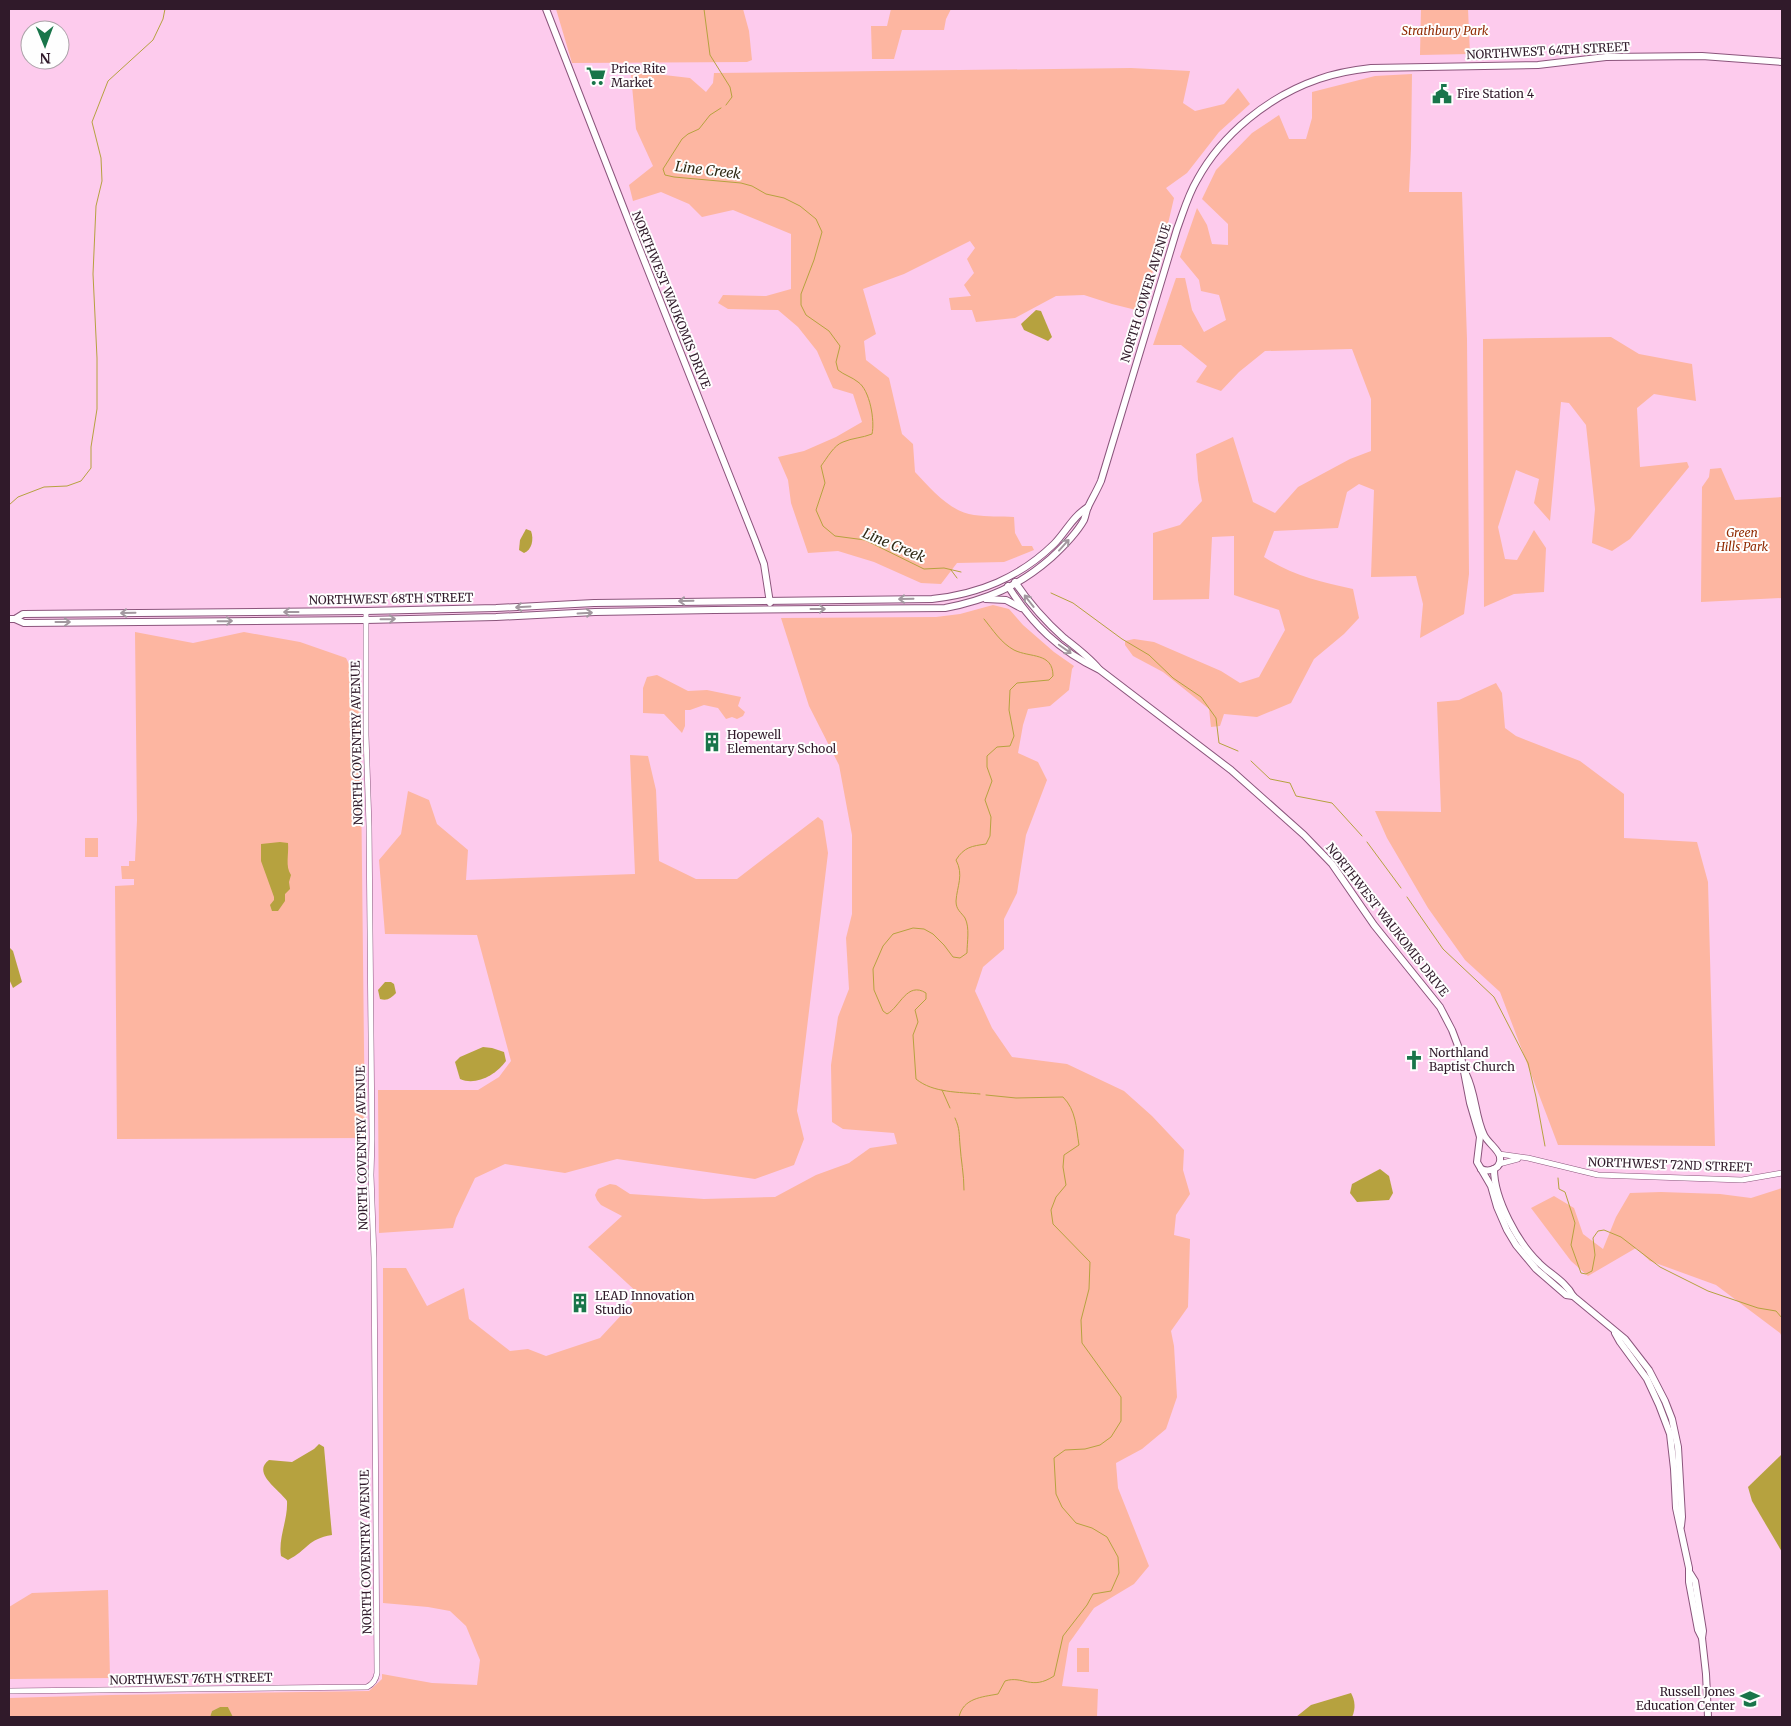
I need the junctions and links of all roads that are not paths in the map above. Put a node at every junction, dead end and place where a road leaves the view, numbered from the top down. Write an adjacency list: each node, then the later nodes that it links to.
1 (546, 9): 10 (main road, NORTHWEST WAUKOMIS DRIVE)
2 (1782, 62): 3 (main road, NORTHWEST 64TH STREET)
3 (1264, 107): 4 (main road, NORTH GOWER AVENUE)
4 (1088, 507): 5 (main road, NORTH GOWER AVENUE); 7 (main road, NORTH GOWER AVENUE, one-way to 4)
5 (1012, 576): 6 (main road, NORTH GOWER AVENUE); 7 (main road, NORTHWEST WAUKOMIS DRIVE)
6 (1005, 580): 8 (main road, NORTHWEST WAUKOMIS DRIVE); 10 (main road, one-way to 10)
7 (1016, 584): 8 (main road, NORTH GOWER AVENUE); 18 (main road, NORTHWEST WAUKOMIS DRIVE, one-way to 7)
8 (1010, 588): 9 (main road, NORTH GOWER AVENUE); 14 (main road, NORTHWEST WAUKOMIS DRIVE)
9 (982, 599): 12 (main road, NORTH GOWER AVENUE, one-way to 9); 14 (main road)
10 (770, 600): 11 (main road, NORTHWEST 68TH STREET); 12 (main road, NORTHWEST WAUKOMIS DRIVE)
11 (714, 601): 13 (main road); 15 (main road, NORTHWEST 68TH STREET, one-way to 15)
12 (770, 609): 13 (main road, NORTHWEST 68TH STREET)
13 (714, 610): 17 (main road, NORTHWEST 68TH STREET, one-way to 13)
14 (1024, 610): 18 (main road, NORTHWEST WAUKOMIS DRIVE, one-way to 18)
15 (366, 611): 16 (main road, NORTHWEST 68TH STREET, one-way to 16); 17 (street, NORTH COVENTRY AVENUE)
16 (12, 619): 17 (main road, NORTHWEST 68TH STREET, one-way to 17)
17 (366, 620): 28 (street, NORTH COVENTRY AVENUE)
18 (1100, 670): 19 (main road, NORTHWEST WAUKOMIS DRIVE)
19 (1464, 1071): 20 (main road, NORTHWEST WAUKOMIS DRIVE); 21 (main road, NORTHWEST WAUKOMIS DRIVE)
20 (1493, 1148): 21 (main road); 22 (main road)
21 (1479, 1151): 25 (main road)
22 (1499, 1154): 23 (street, NORTHWEST 72ND STREET); 24 (main road)
23 (1528, 1158): 24 (street, NORTHWEST 72ND STREET); 26 (street, NORTHWEST 72ND STREET)
24 (1496, 1167): 25 (main road); 27 (main road)
25 (1482, 1169): 27 (main road)
26 (1782, 1173)
27 (1572, 1296): 30 (main road)
28 (373, 1683): 29 (street, NORTHWEST 76TH STREET)
29 (9, 1691)
30 (1708, 1717)

